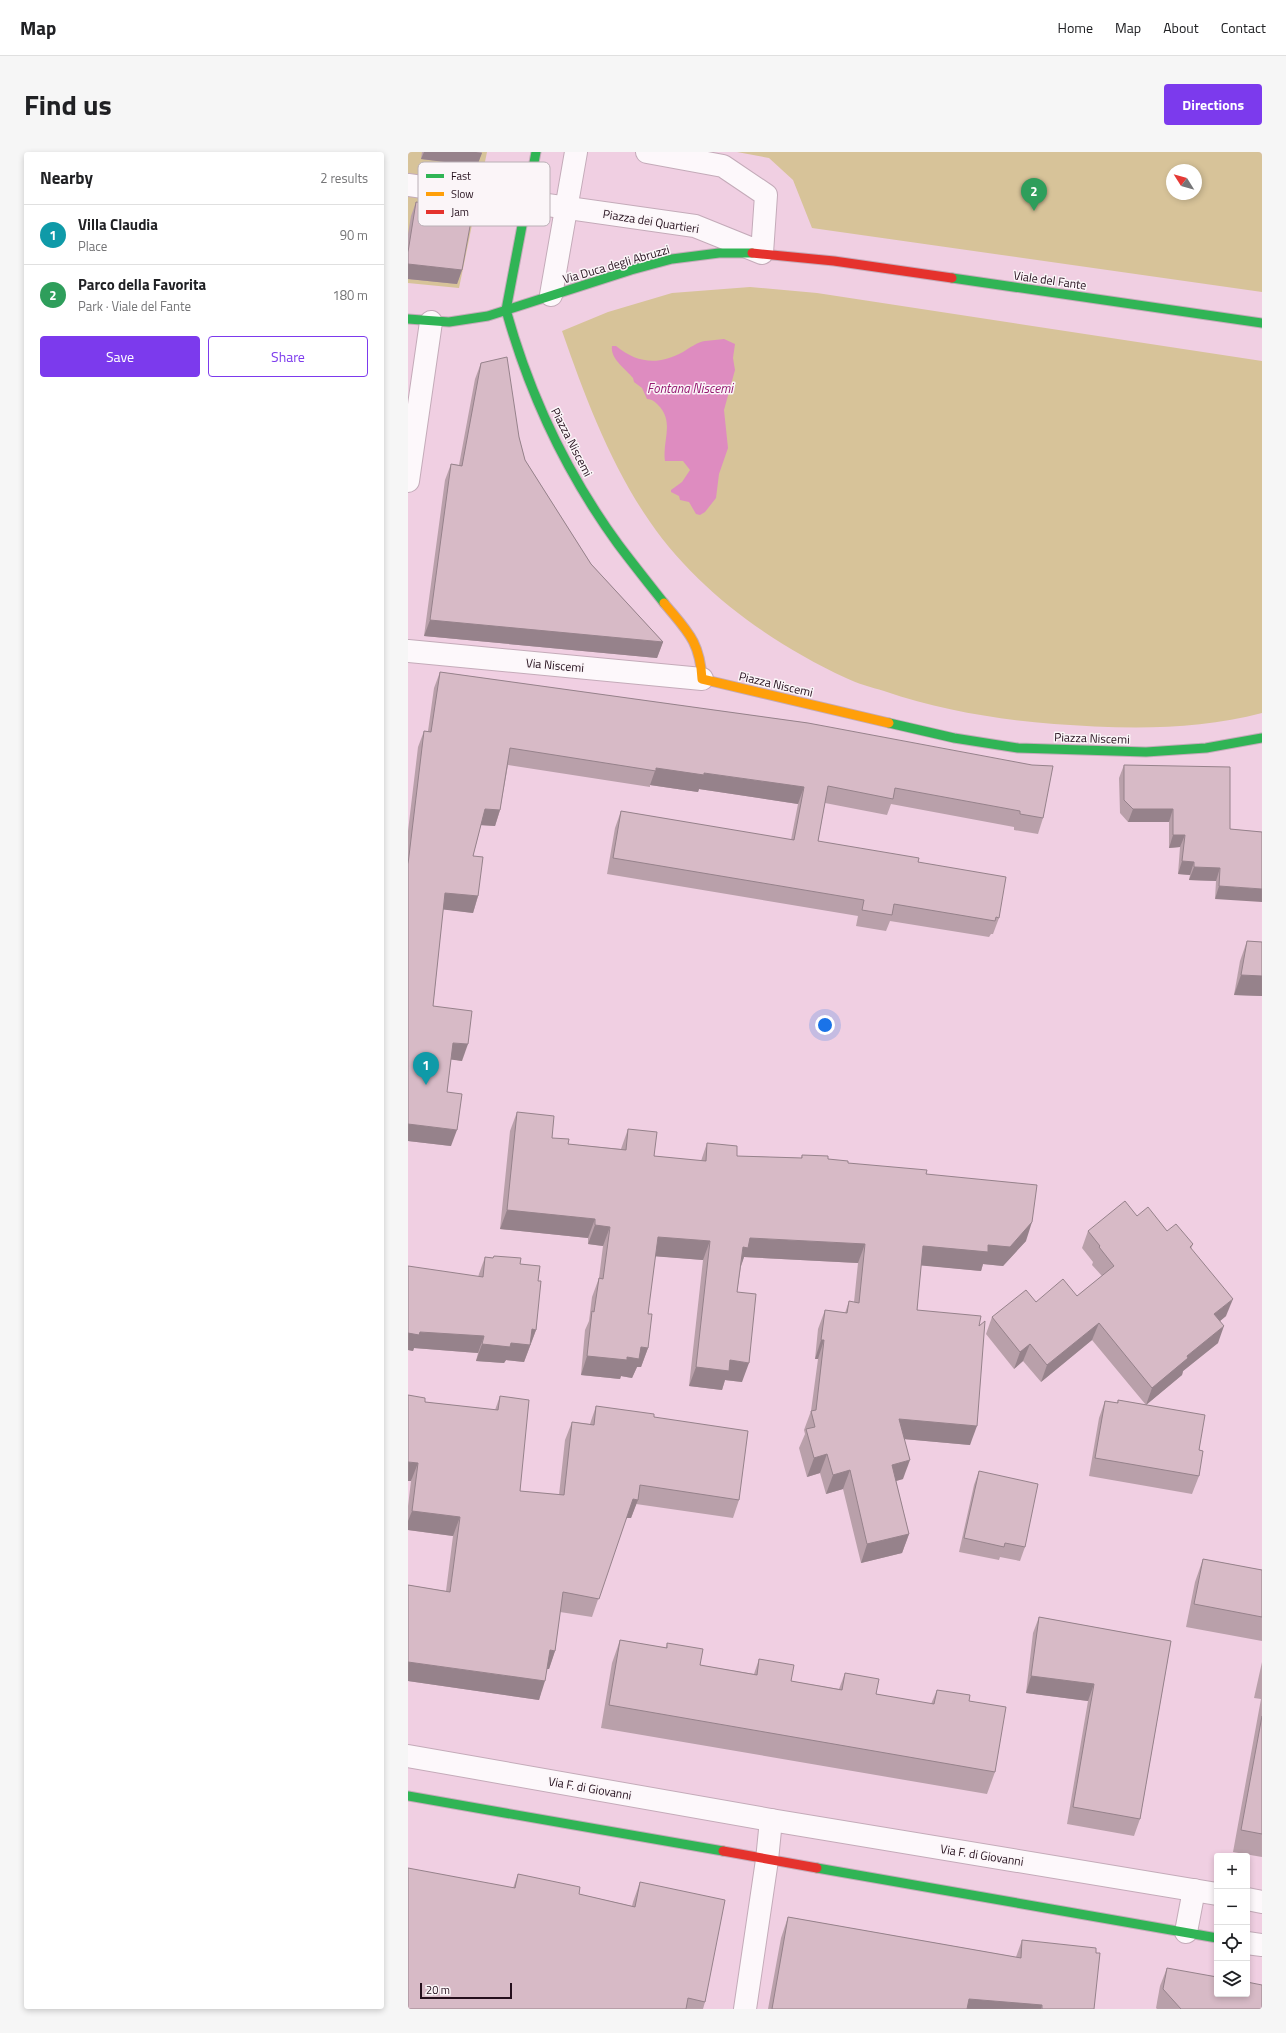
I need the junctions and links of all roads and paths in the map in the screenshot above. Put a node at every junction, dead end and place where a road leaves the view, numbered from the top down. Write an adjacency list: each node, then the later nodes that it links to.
1 (536, 152): 4 (street)
2 (576, 152): 8 (street)
3 (647, 152): 10 (street)
4 (534, 162)
5 (408, 185): 6 (street, Piazza dei Quartieri)
6 (418, 187)
7 (550, 206): 8 (street, Piazza dei Quartieri)
8 (565, 208): 10 (street, Piazza dei Quartieri); 12 (street)
9 (522, 226): 13 (street)
10 (762, 253): 11 (street, Via Duca degli Abruzzi); 12 (street, Via Duca degli Abruzzi)
11 (834, 261): 16 (street, Viale del Fante)
12 (551, 295): 13 (street, Via Duca degli Abruzzi)
13 (506, 310): 15 (street, Via Duca degli Abruzzi); 19 (street, Piazza Niscemi)
14 (408, 319): 15 (street, Via Duca degli Abruzzi)
15 (431, 322): 17 (street)
16 (1262, 323)
17 (408, 481)
18 (408, 651): 19 (street, Via Niscemi)
19 (702, 679): 20 (street, Piazza Niscemi)
20 (1262, 738)
21 (408, 1756): 23 (street, Via F. di Giovanni)
22 (408, 1796): 24 (street)
23 (771, 1820): 24 (street); 25 (street, Via F. di Giovanni)
24 (768, 1860): 29 (street); 33 (street)
25 (1194, 1890): 26 (street, Via F. di Giovanni); 29 (street)
26 (1214, 1893)
27 (1250, 1900): 28 (street)
28 (1262, 1902)
29 (1186, 1932): 30 (street)
30 (1214, 1937)
31 (1250, 1943): 32 (street)
32 (1262, 1945)
33 (745, 2009)

